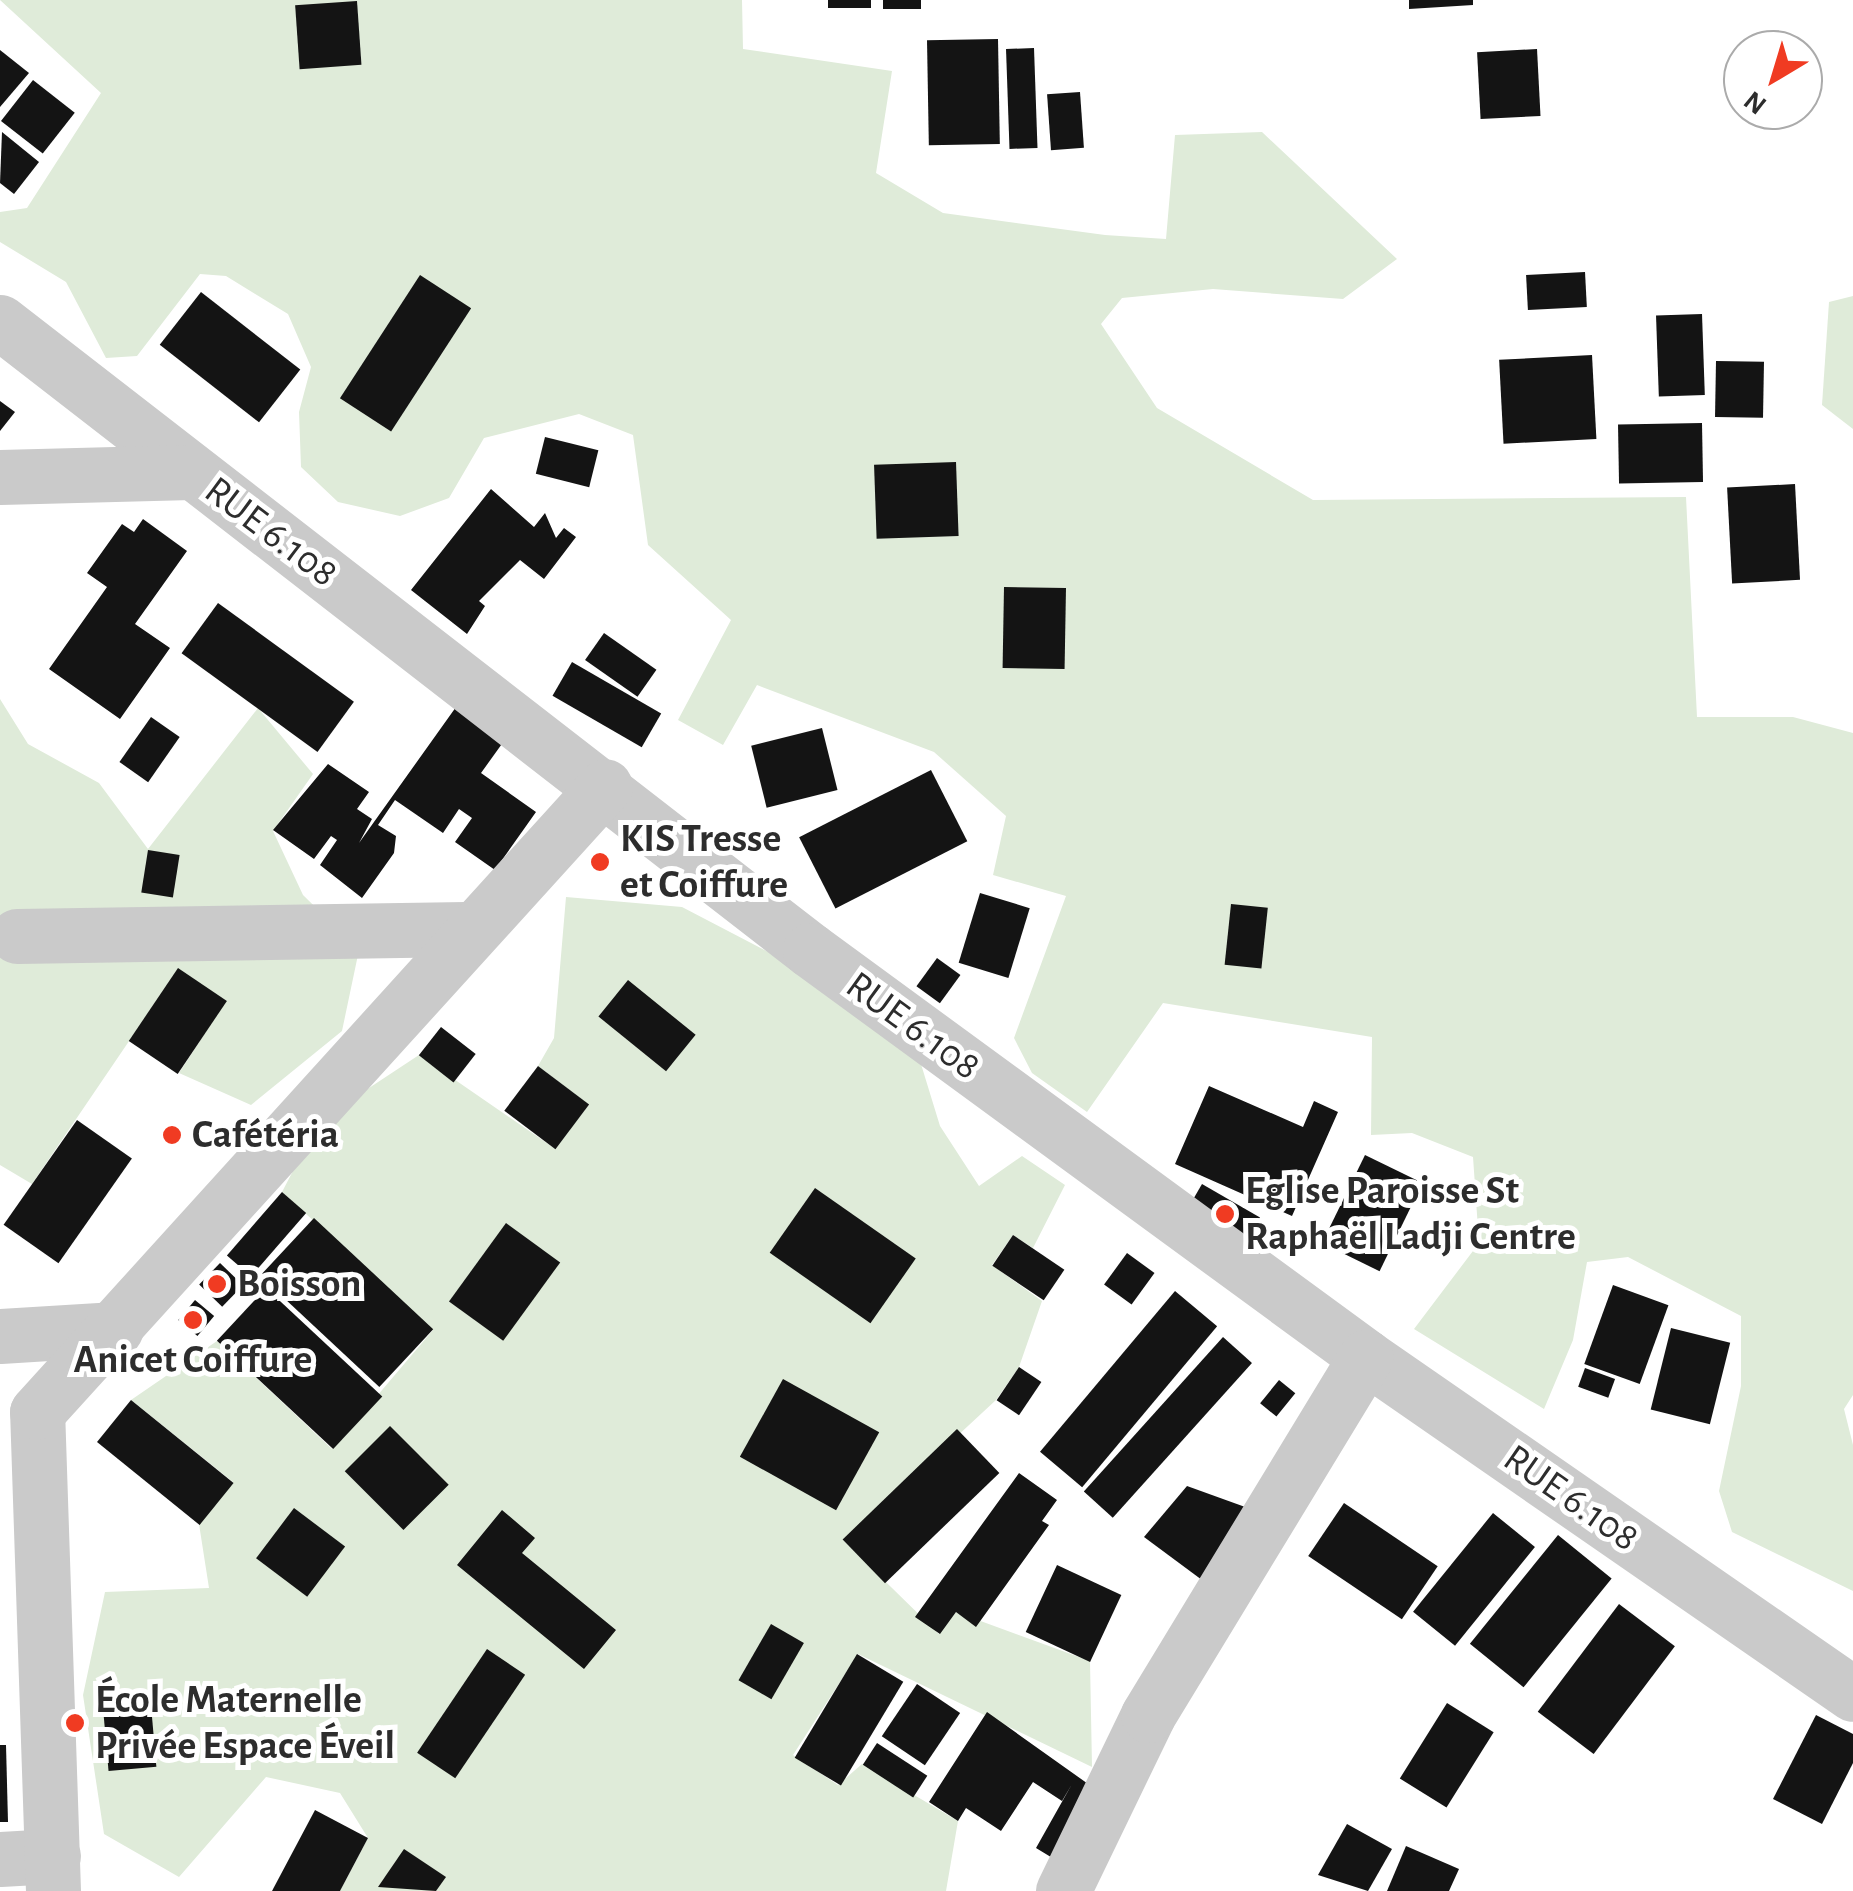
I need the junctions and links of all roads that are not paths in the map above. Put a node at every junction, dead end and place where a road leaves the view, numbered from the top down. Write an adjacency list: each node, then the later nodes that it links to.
1 (0, 322): 2 (street, RUE 6.108)
2 (192, 472): 3 (street); 4 (street, RUE 6.108)
3 (0, 477)
4 (605, 786): 5 (street); 9 (street, RUE 6.108)
5 (466, 929): 6 (street); 7 (street)
6 (17, 936)
7 (116, 1328): 8 (street); 11 (street)
8 (0, 1336)
9 (1366, 1357): 10 (street, RUE 6.108); 12 (street)
10 (1853, 1694)
11 (35, 1869)
12 (1063, 1891)

